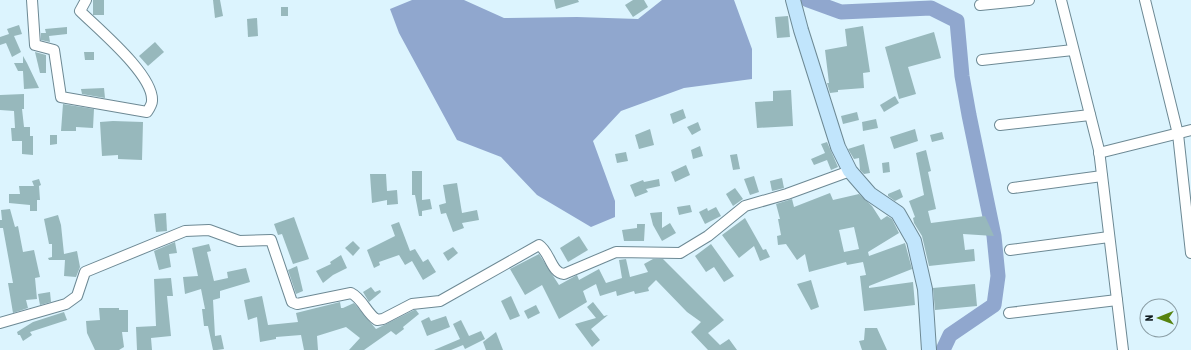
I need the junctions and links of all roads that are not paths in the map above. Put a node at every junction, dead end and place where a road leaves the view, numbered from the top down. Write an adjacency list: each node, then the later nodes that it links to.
1 (32, 0): 2 (street)
2 (86, 0)
3 (793, 0): 15 (street)
4 (1029, 0): 7 (street)
5 (1061, 0): 8 (street)
6 (1145, 0): 13 (street)
7 (980, 5)
8 (1073, 50): 9 (street); 10 (street)
9 (982, 60)
10 (1090, 115): 11 (street); 14 (street)
11 (1000, 125)
12 (1191, 130): 13 (street)
13 (1178, 134): 14 (street); 20 (street)
14 (1099, 153): 16 (street)
15 (850, 171): 23 (street); 24 (street)
16 (1102, 176): 17 (street); 18 (street)
17 (1013, 188)
18 (1109, 237): 19 (street); 21 (street)
19 (1010, 250)
20 (1191, 253)
21 (1117, 300): 22 (street); 25 (street)
22 (1009, 313)
23 (0, 323)
24 (929, 350)
25 (1123, 350)

